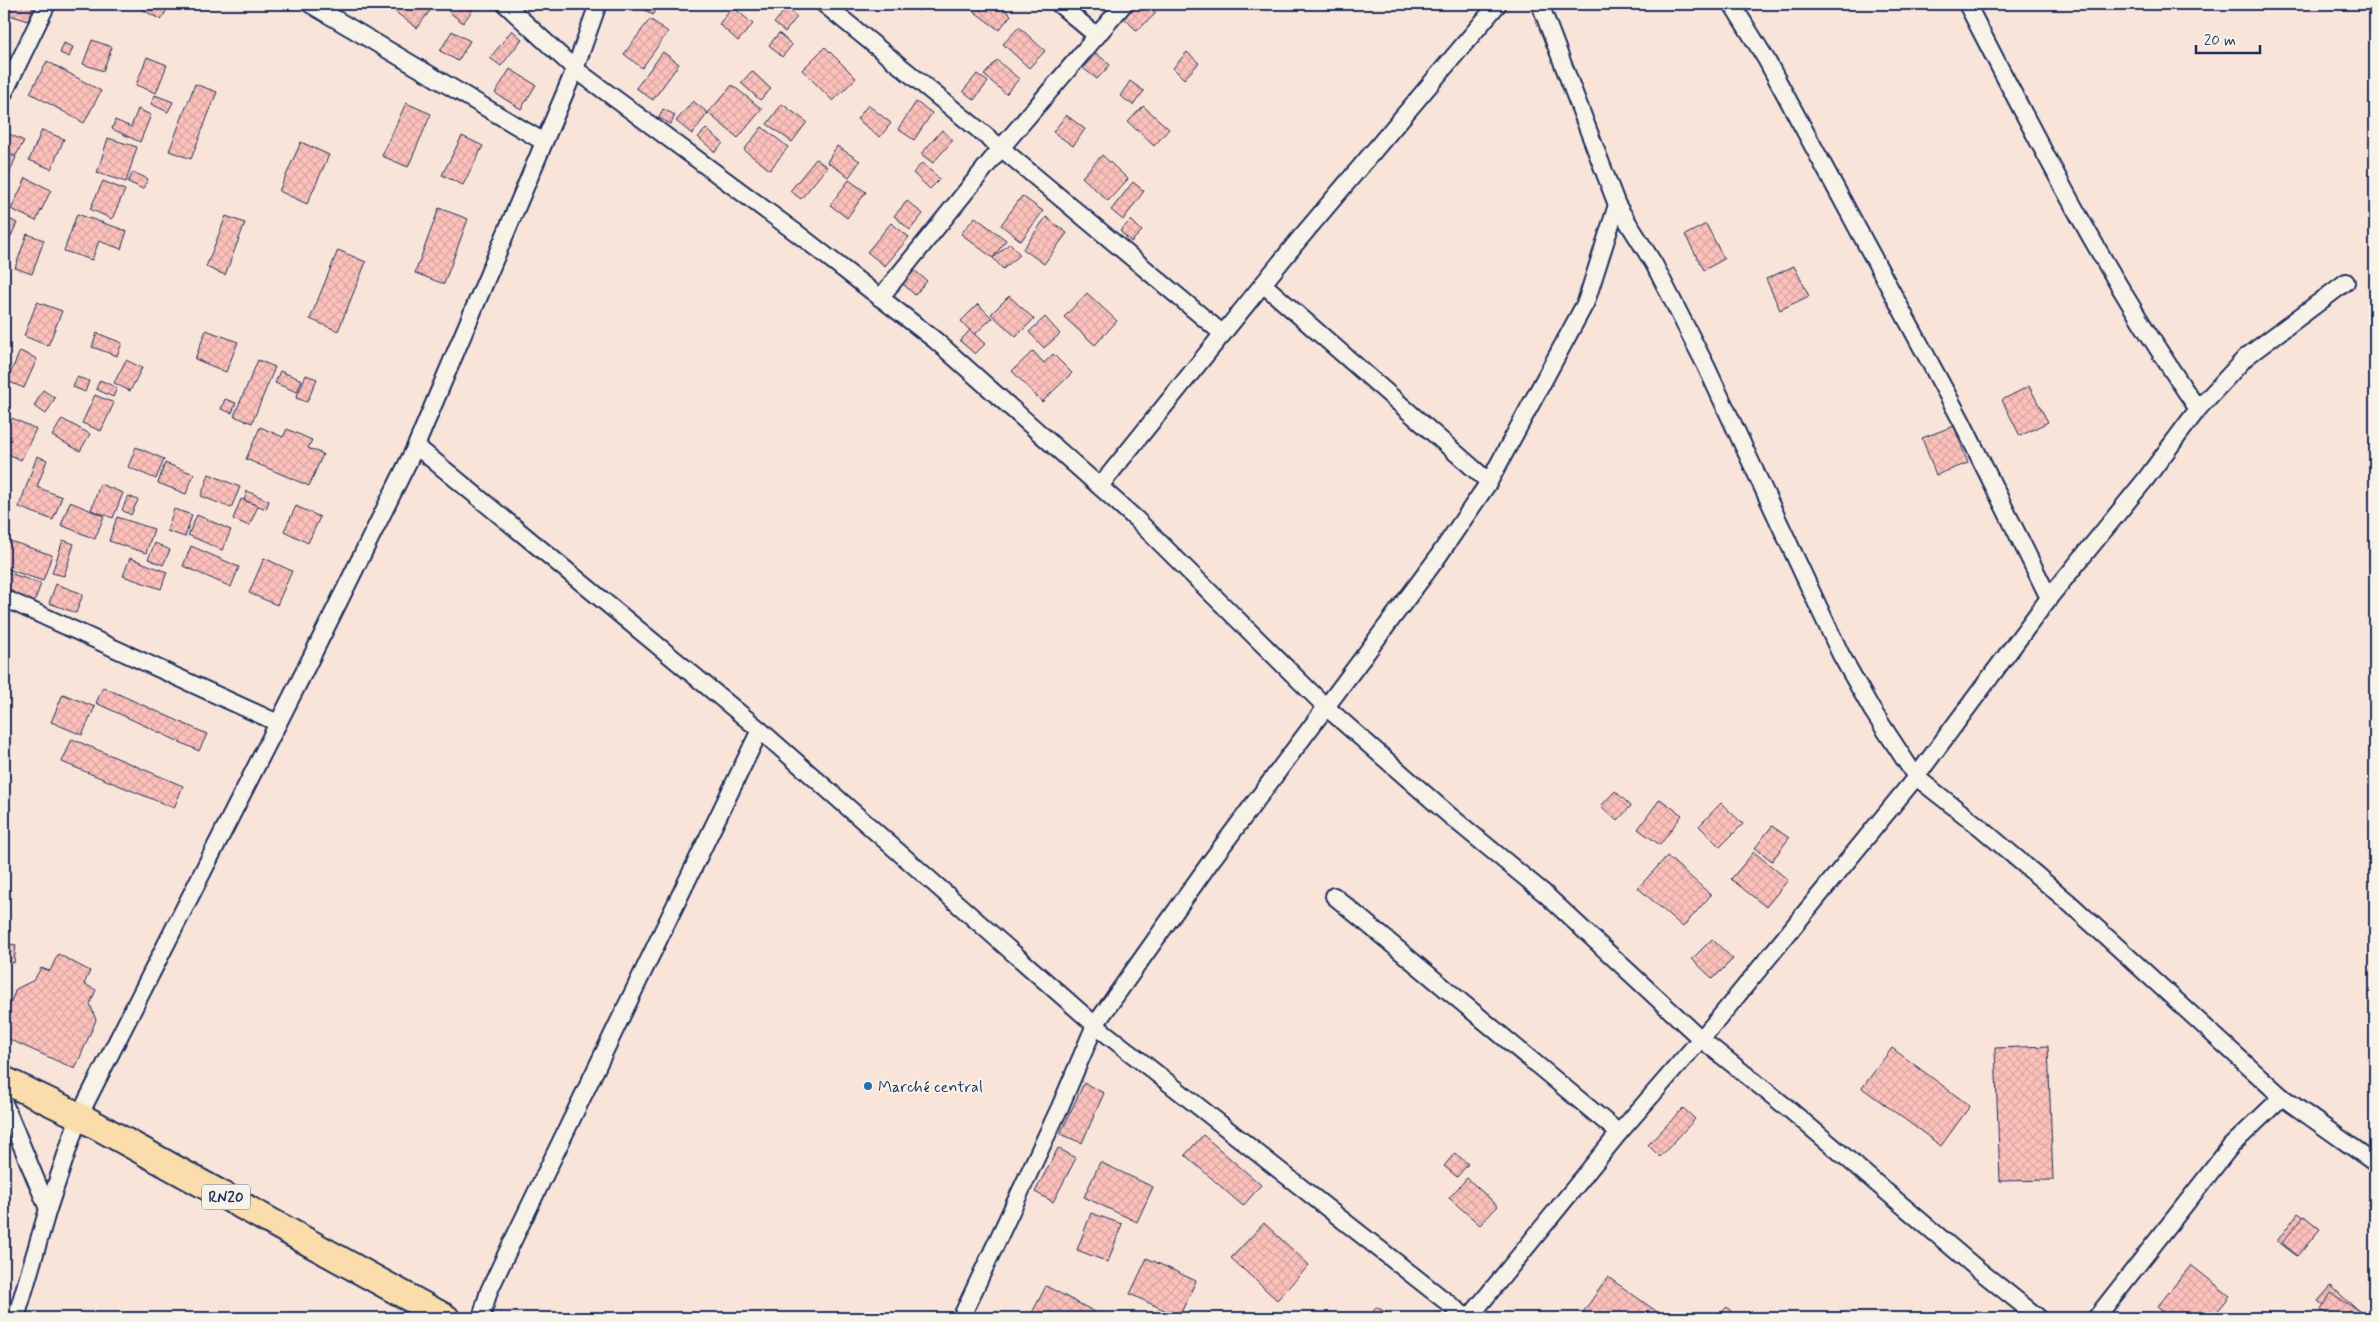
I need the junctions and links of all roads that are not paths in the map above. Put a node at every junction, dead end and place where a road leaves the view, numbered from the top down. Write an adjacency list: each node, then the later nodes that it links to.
1 (47, 4): 14 (street)
2 (310, 4): 15 (street)
3 (505, 4): 13 (street)
4 (598, 4): 13 (street)
5 (824, 4): 16 (street)
6 (1059, 4): 12 (street)
7 (1124, 4): 12 (street)
8 (1498, 4): 19 (street)
9 (1540, 4): 17 (street)
10 (1732, 4): 27 (street)
11 (1967, 4): 22 (street)
12 (1097, 36): 16 (street)
13 (575, 68): 15 (street); 20 (street)
14 (4, 93)
15 (544, 142): 23 (street)
16 (1001, 148): 20 (street); 21 (street)
17 (1617, 205): 24 (street); 31 (street)
18 (2346, 282): 22 (street)
19 (1262, 284): 21 (street); 24 (street)
20 (880, 298): 25 (street)
21 (1223, 334): 25 (street)
22 (2198, 409): 27 (street)
23 (416, 446): 29 (street); 30 (street)
24 (1489, 482): 28 (street)
25 (1100, 486): 28 (street)
26 (4, 598): 29 (street)
27 (2048, 598): 31 (street)
28 (1326, 707): 33 (street); 34 (street)
29 (278, 723): 38 (street)
30 (760, 730): 33 (street); 44 (street)
31 (1916, 778): 34 (street); 36 (street)
32 (1334, 896): 39 (street)
33 (1095, 1025): 45 (street); 46 (street)
34 (1701, 1039): 39 (street); 47 (street)
35 (4, 1080): 38 (main road, RN20)
36 (2282, 1097): 40 (street); 48 (street)
37 (4, 1103): 41 (street)
38 (79, 1116): 41 (street); 43 (main road, RN20)
39 (1619, 1133): 46 (street)
40 (2375, 1163)
41 (48, 1209): 42 (street)
42 (16, 1318)
43 (446, 1318)
44 (481, 1318)
45 (961, 1318)
46 (1468, 1318)
47 (2039, 1318)
48 (2096, 1318)

